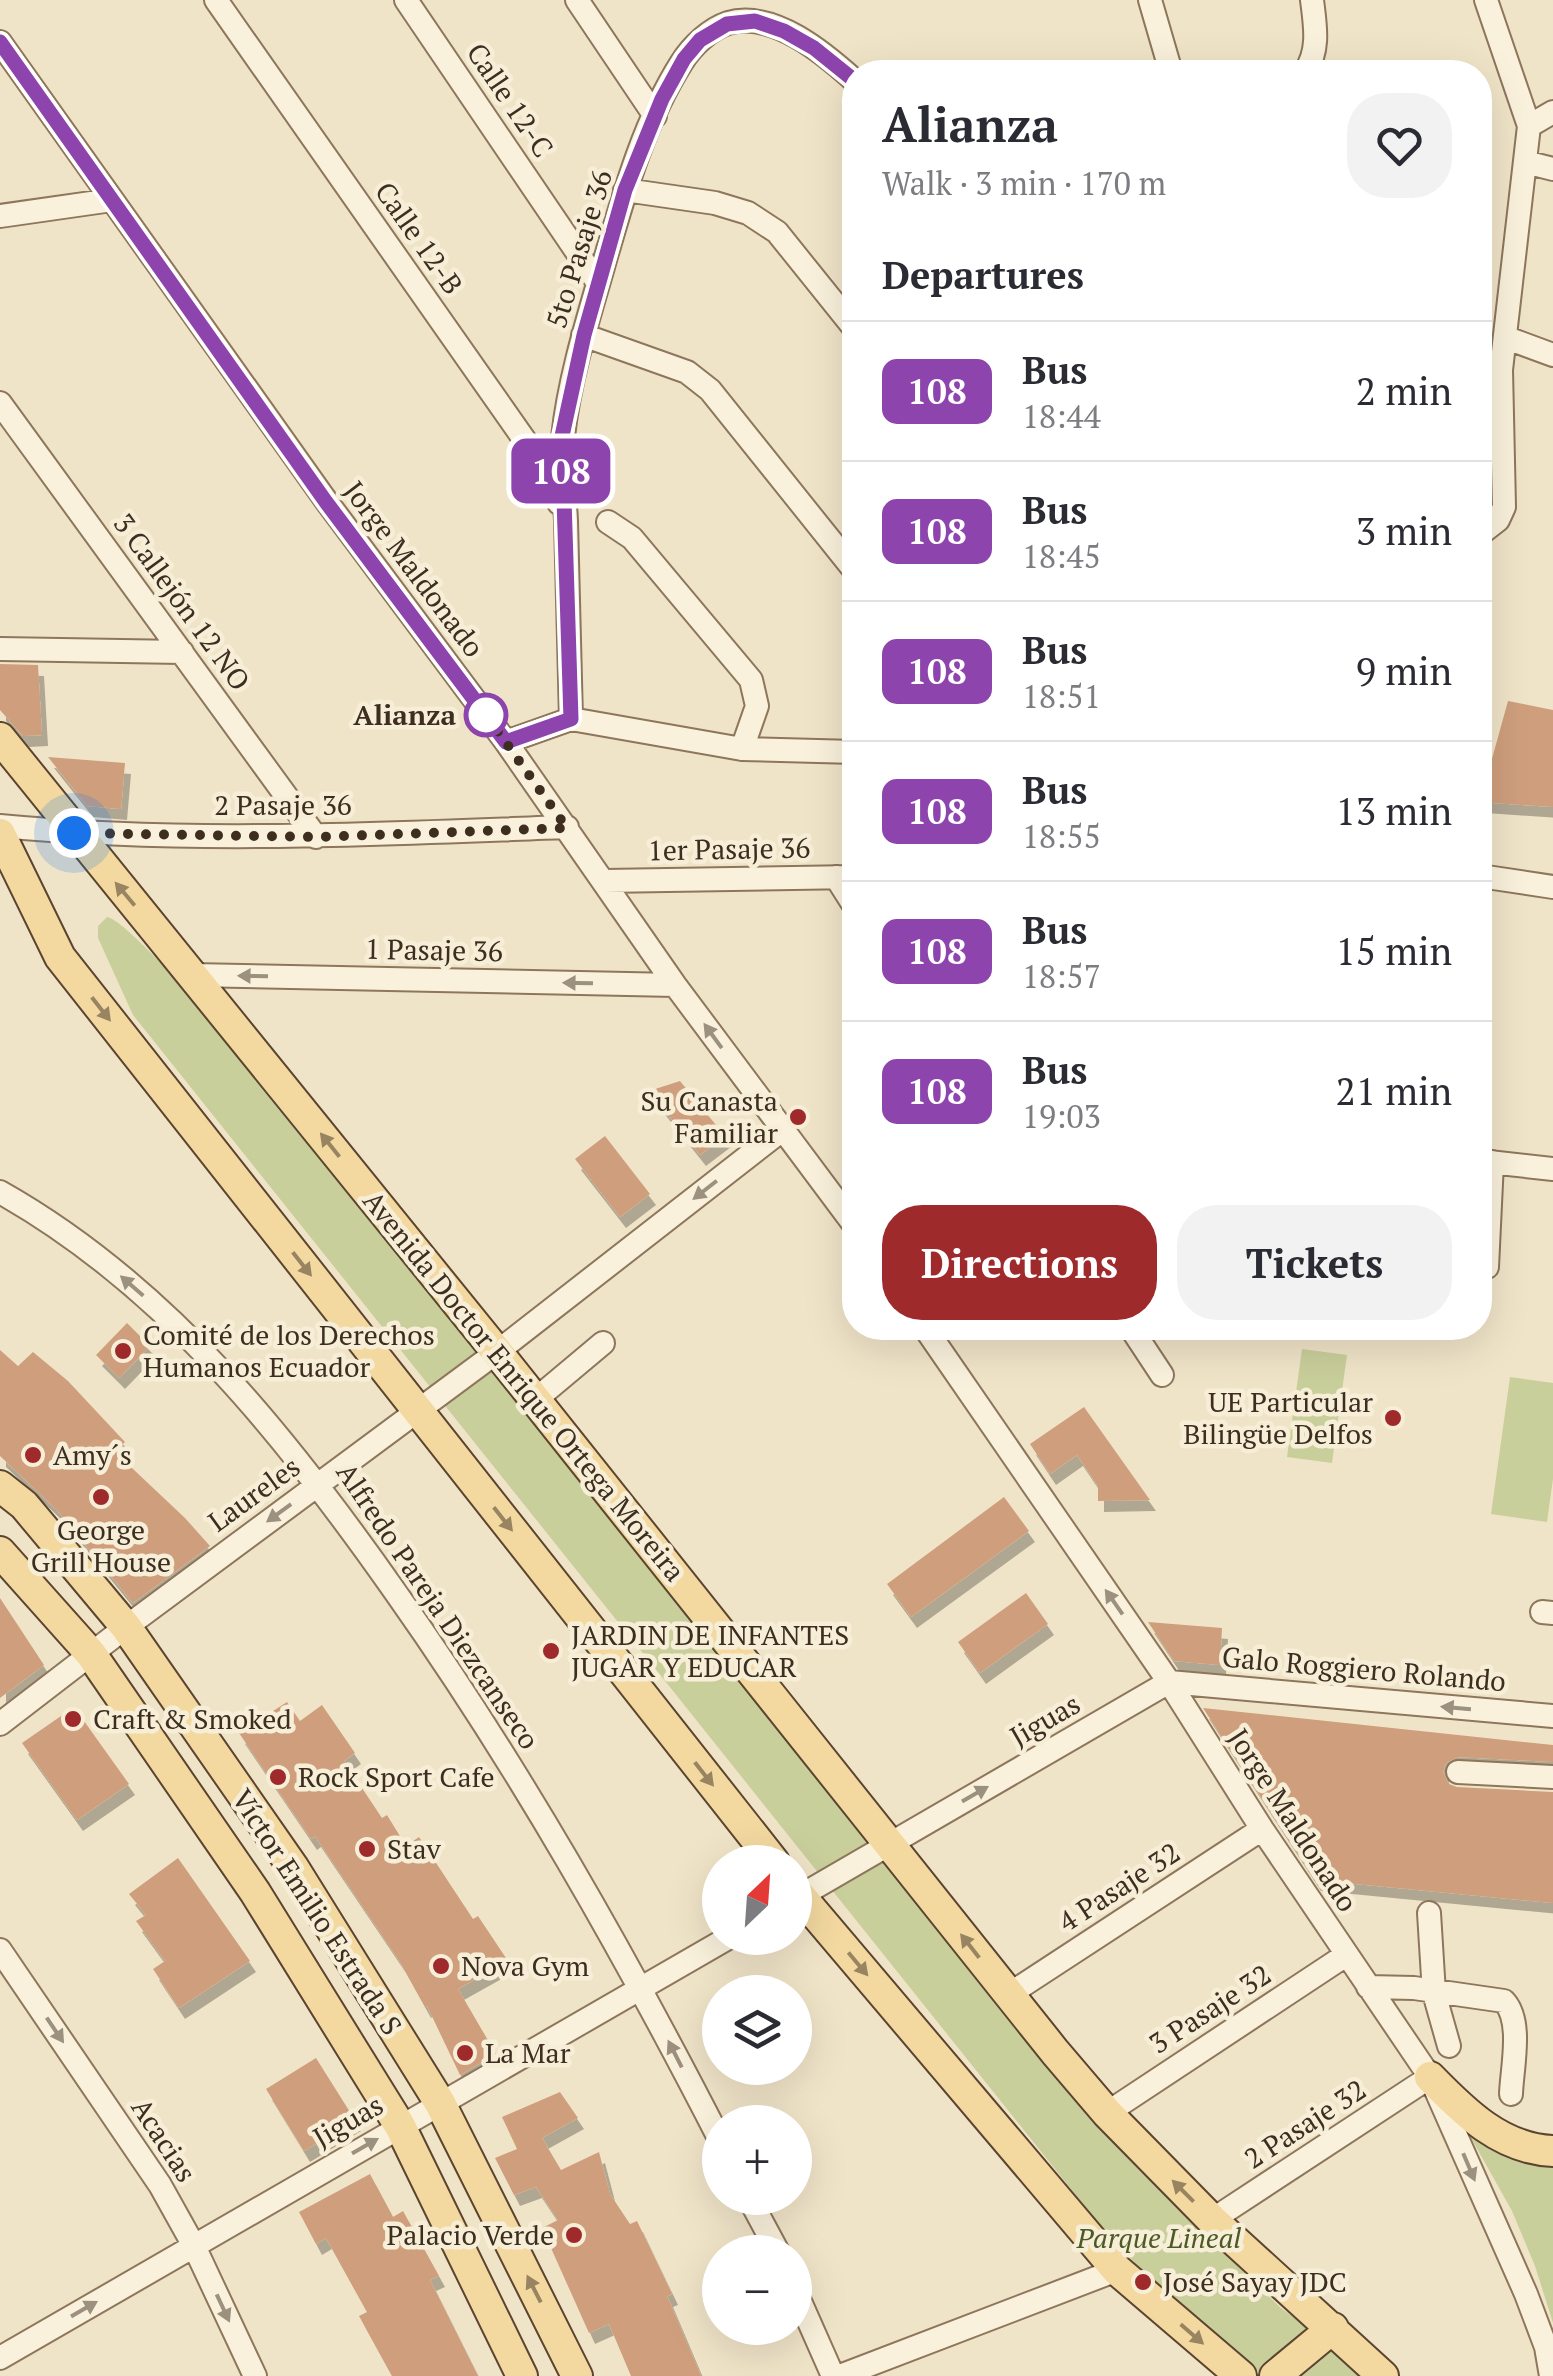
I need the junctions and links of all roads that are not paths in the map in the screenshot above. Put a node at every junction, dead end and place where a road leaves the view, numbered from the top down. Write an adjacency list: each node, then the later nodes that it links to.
1 (216, 0): 25 (street, Calle 12-B)
2 (406, 0): 19 (street, Calle 12-C)
3 (577, 0): 12 (street)
4 (1150, 0): 8 (street)
5 (1312, 0): 9 (street)
6 (1486, 0): 13 (street)
7 (0, 42): 17 (street, Jorge Maldonado)
8 (1167, 60)
9 (1313, 60)
10 (842, 71): 12 (street, 5to Pasaje 36)
11 (1553, 112): 13 (street)
12 (655, 116): 16 (street, 5to Pasaje 36)
13 (1530, 126): 14 (street)
14 (1525, 162): 15 (street); 22 (street)
15 (1553, 169)
16 (625, 190): 19 (street, 5to Pasaje 36); 20 (street)
17 (112, 200): 18 (street); 33 (street, Jorge Maldonado)
18 (0, 216)
19 (598, 283): 21 (street, 5to Pasaje 36)
20 (842, 313)
21 (584, 335): 25 (street, 5to Pasaje 36); 28 (street)
22 (1507, 338): 23 (street); 27 (street)
23 (1553, 355)
24 (0, 403): 30 (street, 3 Callejón 12 NO)
25 (566, 514): 31 (street, 5to Pasaje 36)
26 (608, 522): 34 (street)
27 (1492, 525)
28 (842, 556)
29 (0, 649): 30 (street)
30 (182, 652): 40 (street, 3 Callejón 12 NO)
31 (571, 719): 33 (street); 34 (street)
32 (0, 738): 38 (main road, Avenida Doctor Enrique Ortega Moreira)
33 (506, 742): 37 (street, Jorge Maldonado)
34 (742, 749): 35 (street)
35 (842, 752)
36 (0, 826): 38 (street, 2 Pasaje 36)
37 (567, 828): 40 (street, 2 Pasaje 36); 43 (street, Jorge Maldonado)
38 (74, 833): 40 (street, 2 Pasaje 36); 45 (main road, Avenida Doctor Enrique Ortega Moreira, one-way to 38)
39 (0, 834): 58 (main road, one-way to 58)
40 (316, 837)
41 (842, 877): 43 (street, 1er Pasaje 36)
42 (1492, 878): 44 (street)
43 (604, 881): 46 (street, Jorge Maldonado)
44 (1553, 886)
45 (192, 975): 46 (street, 1 Pasaje 36, one-way to 45); 55 (main road, Avenida Doctor Enrique Ortega Moreira, one-way to 45)
46 (675, 984): 47 (street, Jorge Maldonado, one-way to 46)
47 (782, 1130): 51 (street, Jorge Maldonado); 55 (street, Laureles, one-way to 55)
48 (1492, 1163): 49 (street)
49 (1553, 1170)
50 (0, 1192): 59 (street, Alfredo Pareja Diezcanseco, one-way to 50)
51 (842, 1207)
52 (933, 1340): 64 (street, Jorge Maldonado, one-way to 52)
53 (1139, 1340): 56 (street)
54 (603, 1343): 57 (street)
55 (497, 1352): 57 (main road, Avenida Doctor Enrique Ortega Moreira); 58 (street, Laureles)
56 (1162, 1375)
57 (536, 1400): 70 (main road, Avenida Doctor Enrique Ortega Moreira)
58 (419, 1411): 59 (street, Laureles); 71 (main road, one-way to 71)
59 (320, 1483): 62 (street, Laureles, one-way to 62); 81 (street, Alfredo Pareja Diezcanseco)
60 (0, 1486): 62 (main road, Víctor Emilio Estrada S)
61 (0, 1552): 63 (main road, Víctor Emilio Estrada S)
62 (126, 1626): 63 (street, Laureles); 72 (main road, Víctor Emilio Estrada S)
63 (91, 1654): 66 (street, Laureles); 74 (main road, Víctor Emilio Estrada S)
64 (1169, 1682): 65 (street, Galo Roggiero Rolando, one-way to 64); 69 (street, Jorge Maldonado); 70 (street, Jiguas, one-way to 64)
65 (1553, 1716)
66 (0, 1724)
67 (1458, 1772): 68 (street)
68 (1553, 1777)
69 (1262, 1829): 79 (street, Jorge Maldonado); 83 (street, 4 Pasaje 32)
70 (891, 1843): 73 (street, Jiguas); 83 (main road, Avenida Doctor Enrique Ortega Moreira, one-way to 70)
71 (761, 1845)
72 (293, 1867): 74 (main road); 87 (main road, Víctor Emilio Estrada S)
73 (812, 1887)
74 (255, 1892): 90 (main road, Víctor Emilio Estrada S)
75 (812, 1913): 94 (main road, one-way to 94)
76 (1430, 1913): 82 (street)
77 (0, 1950): 93 (street, Acacias, one-way to 93)
78 (702, 1953): 81 (street, Jiguas)
79 (1346, 1955): 80 (street, Jorge Maldonado); 89 (street, 3 Pasaje 32)
80 (1368, 1986): 82 (street); 85 (street, Jorge Maldonado)
81 (641, 1987): 87 (street, Jiguas); 88 (street, Alfredo Pareja Diezcanseco, one-way to 81)
82 (1434, 1993): 84 (street); 86 (street)
83 (1008, 1995): 89 (main road, Avenida Doctor Enrique Ortega Moreira)
84 (1449, 2046)
85 (1430, 2078): 91 (main road); 92 (street, 2 Pasaje 32); 105 (street, Jorge Maldonado, one-way to 105)
86 (1511, 2094)
87 (440, 2103): 90 (street, Jiguas); 98 (main road, Víctor Emilio Estrada S, one-way to 87)
88 (702, 2105)
89 (1107, 2113): 92 (main road, Avenida Doctor Enrique Ortega Moreira, one-way to 89)
90 (400, 2126): 93 (street, Jiguas, one-way to 90); 100 (main road, Víctor Emilio Estrada S)
91 (1553, 2151)
92 (1212, 2220): 96 (main road, Avenida Doctor Enrique Ortega Moreira)
93 (194, 2246): 97 (street, Jiguas, one-way to 93); 99 (street, Acacias, one-way to 99)
94 (1117, 2270): 101 (street); 102 (main road, one-way to 102)
95 (812, 2326): 101 (street)
96 (1332, 2328): 103 (main road); 104 (main road, Avenida Doctor Enrique Ortega Moreira)
97 (0, 2358)
98 (573, 2366): 100 (main road)
99 (255, 2376)
100 (525, 2376)
101 (836, 2376)
102 (1240, 2376)
103 (1276, 2376)
104 (1383, 2376)
105 (1552, 2376)

